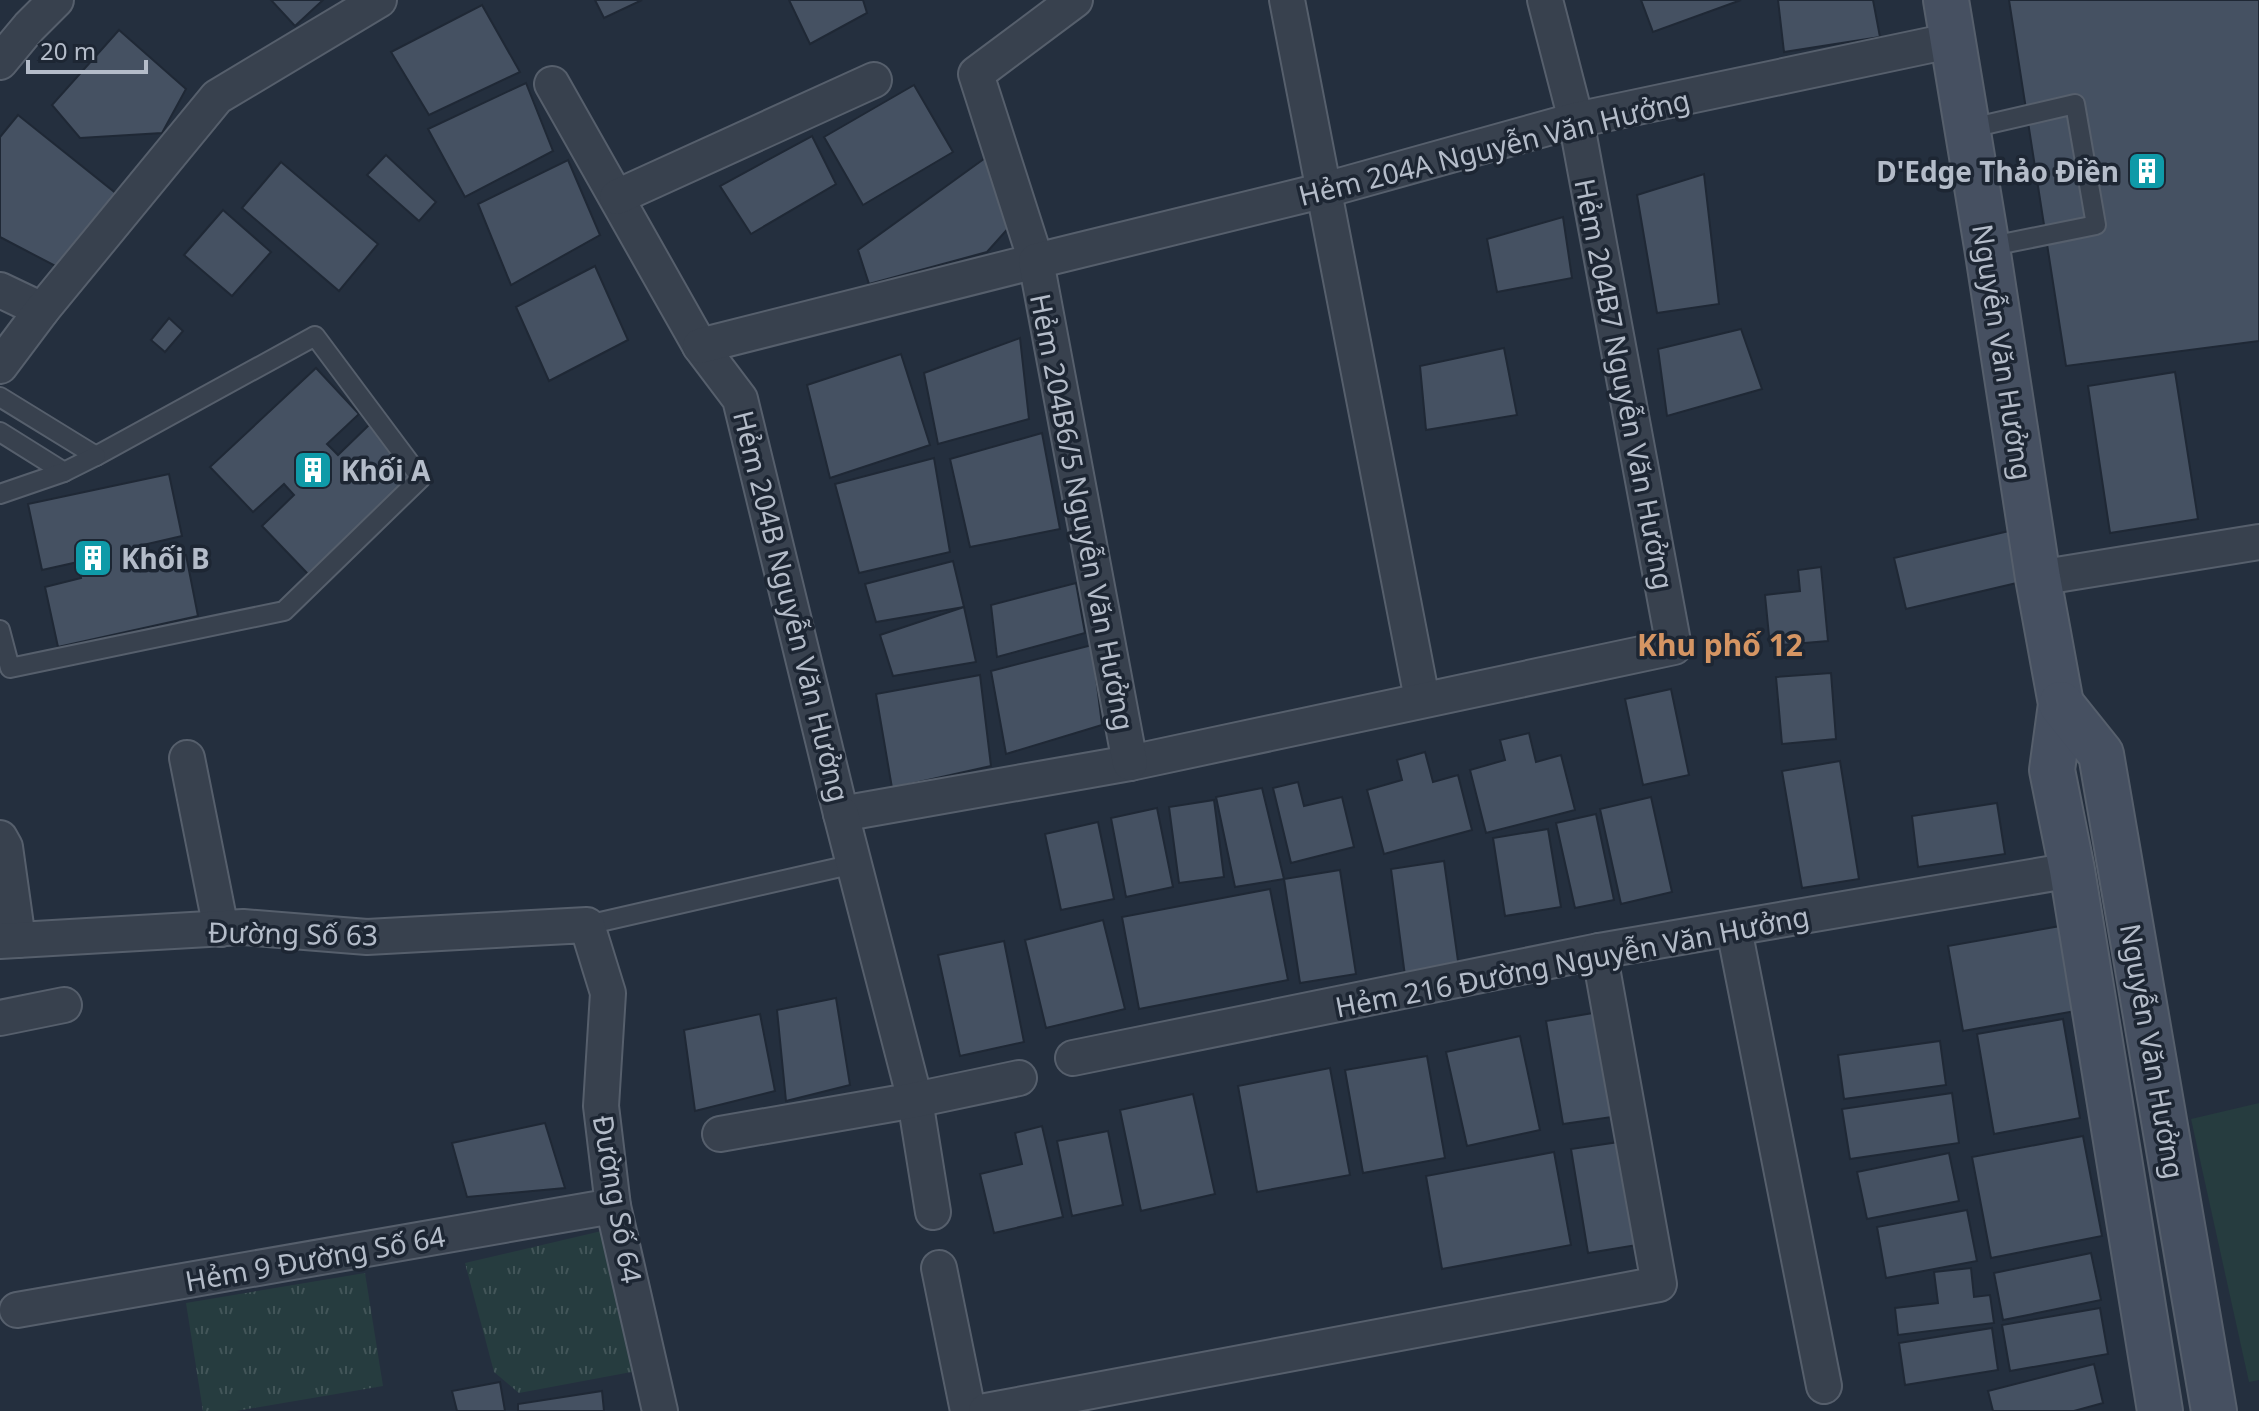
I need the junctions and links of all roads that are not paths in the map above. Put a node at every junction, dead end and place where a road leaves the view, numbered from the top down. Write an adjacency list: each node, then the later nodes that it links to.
1 (56, 0): 7 (street)
2 (379, 0): 17 (street)
3 (1075, 0): 15 (street)
4 (1287, 0): 12 (street)
5 (1545, 0): 10 (street)
6 (1950, 20): 10 (street, Hẻm 204A Nguyễn Văn Hưởng); 11 (main road, Nguyễn Văn Hưởng)
7 (0, 62)
8 (874, 80): 13 (street)
9 (552, 84): 13 (street, Hẻm 204B Nguyễn Văn Hưởng)
10 (1576, 120): 12 (street, Hẻm 204A Nguyễn Văn Hưởng); 28 (street, Hẻm 204B7 Nguyễn Văn Hưởng)
11 (1967, 129): 14 (main road, Nguyễn Văn Hưởng); 14 (lane)
12 (1325, 190): 15 (street, Hẻm 204A Nguyễn Văn Hưởng); 29 (street)
13 (617, 197): 18 (street, Hẻm 204B Nguyễn Văn Hưởng)
14 (1987, 247): 26 (main road, Nguyễn Văn Hưởng)
15 (1036, 261): 18 (street); 32 (street, Hẻm 204B6/5 Nguyễn Văn Hưởng)
16 (0, 290): 17 (street)
17 (42, 310): 19 (street)
18 (700, 346): 33 (street, Hẻm 204B Nguyễn Văn Hưởng)
19 (0, 366)
20 (0, 397): 22 (lane)
21 (0, 432): 23 (lane)
22 (96, 456): 23 (lane); 27 (lane)
23 (64, 472): 24 (lane)
24 (0, 494)
25 (2259, 542): 26 (street)
26 (2038, 578): 30 (main road, Nguyễn Văn Hưởng)
27 (0, 630)
28 (1674, 647): 29 (street, Hẻm 204B Nguyễn Văn Hưởng)
29 (1422, 699): 32 (street, Hẻm 204B Nguyễn Văn Hưởng)
30 (2061, 704): 36 (main road, Nguyễn Văn Hưởng); 46 (main road, Nguyễn Văn Hưởng)
31 (187, 758): 38 (street)
32 (1130, 763): 33 (street, Hẻm 204B Nguyễn Văn Hưởng)
33 (841, 814): 35 (street)
34 (0, 838): 40 (street)
35 (854, 864): 37 (lane); 47 (street)
36 (2072, 870): 39 (street, Hẻm 216 Đường Nguyễn Văn Hưởng); 48 (main road, Nguyễn Văn Hưởng)
37 (587, 925): 38 (street, Đường Số 63); 50 (street, Đường Số 64)
38 (221, 929): 40 (street, Đường Số 63)
39 (1734, 929): 41 (street, Hẻm 216 Đường Nguyễn Văn Hưởng); 54 (street)
40 (9, 940)
41 (1599, 951): 44 (street, Hẻm 216 Đường Nguyễn Văn Hưởng); 57 (street)
42 (64, 1005): 43 (street)
43 (0, 1018)
44 (1073, 1058)
45 (1019, 1078): 47 (street)
46 (2160, 1091): 48 (main road); 59 (main road, Nguyễn Văn Hưởng)
47 (915, 1100): 49 (street); 51 (street)
48 (2110, 1102): 58 (main road, Nguyễn Văn Hưởng)
49 (720, 1134)
50 (613, 1206): 53 (street, Hẻm 9 Đường Số 64); 55 (street, Đường Số 64)
51 (933, 1212)
52 (939, 1268): 56 (street)
53 (17, 1310)
54 (1824, 1386)
55 (660, 1411)
56 (968, 1411)
57 (986, 1411)
58 (2160, 1411)
59 (2214, 1411)

